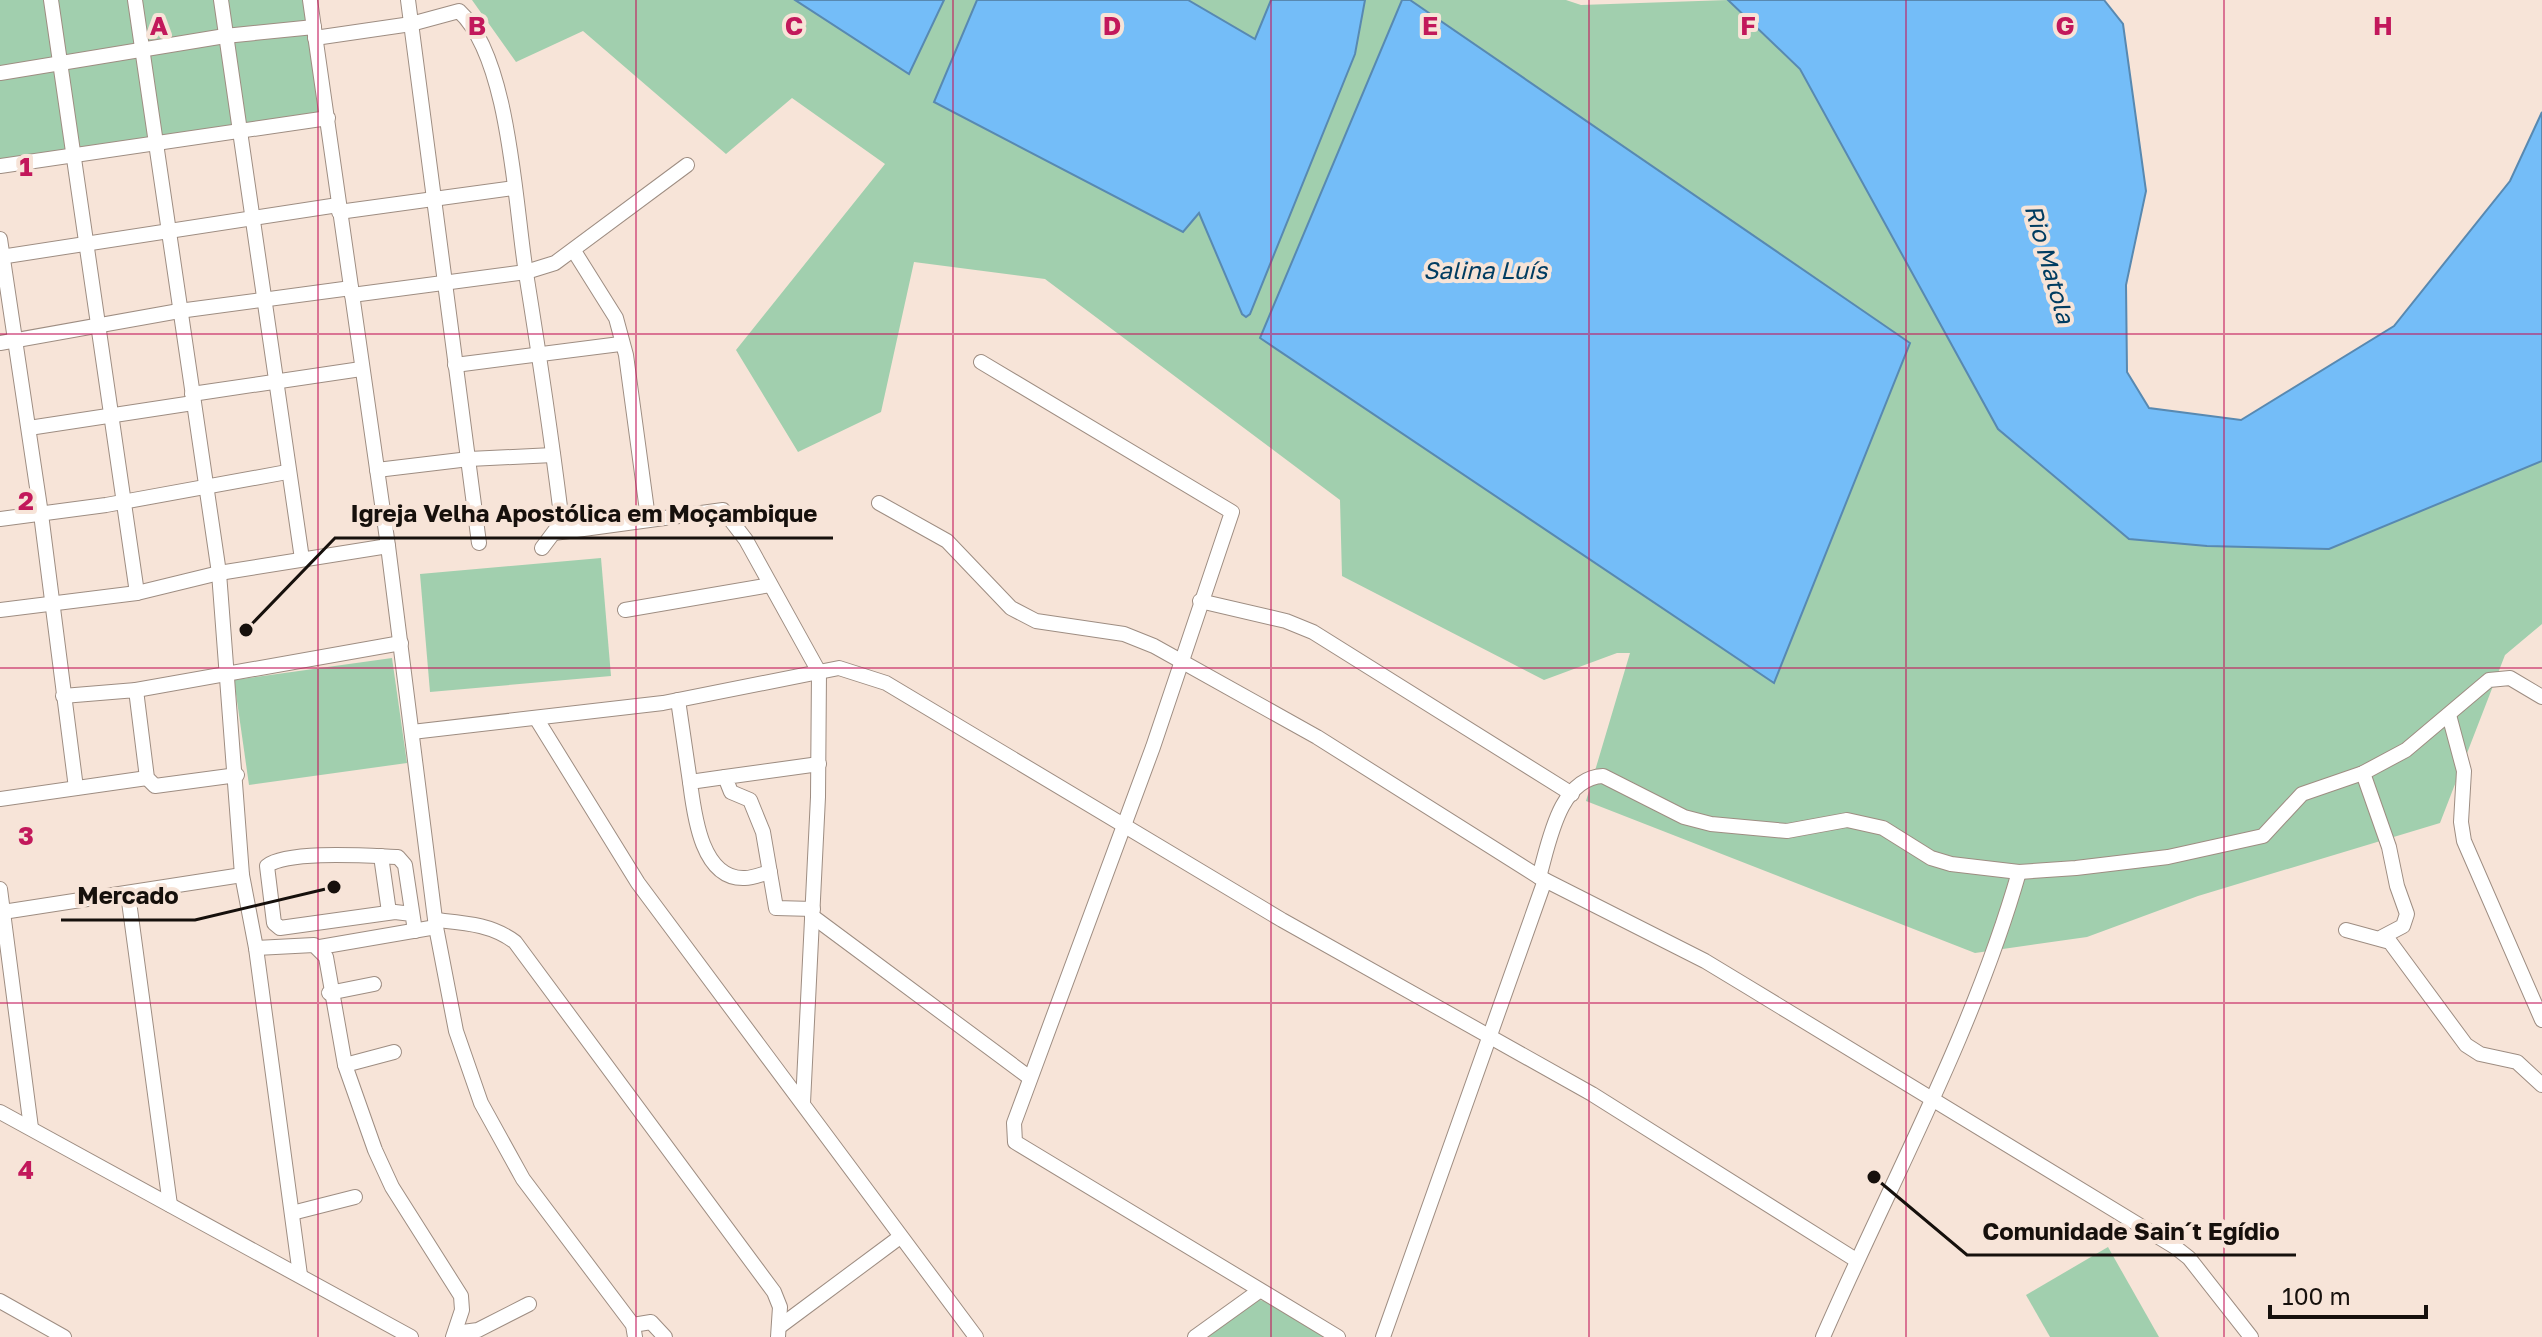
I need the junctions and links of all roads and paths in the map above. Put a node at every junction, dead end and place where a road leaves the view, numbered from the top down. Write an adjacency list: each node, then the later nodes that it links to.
1 (51, 0): 10 (street)
2 (135, 0): 9 (street)
3 (221, 0): 8 (street)
4 (310, 0): 7 (street)
5 (408, 0): 6 (street)
6 (411, 24): 7 (street); 18 (street); 19 (street)
7 (315, 32): 8 (street); 12 (street)
8 (225, 36): 9 (street); 13 (street)
9 (142, 52): 10 (street); 14 (street)
10 (61, 64): 11 (street); 15 (street)
11 (0, 73)
12 (328, 118): 13 (street); 20 (street)
13 (239, 129): 14 (street); 21 (street)
14 (155, 142): 15 (street); 22 (street)
15 (74, 156): 17 (street); 24 (street)
16 (687, 165): 25 (street)
17 (0, 166)
18 (514, 188): 19 (street); 27 (street)
19 (434, 200): 20 (street); 28 (street)
20 (338, 208): 21 (street); 29 (street)
21 (251, 217): 22 (street); 30 (street)
22 (168, 229): 24 (street); 31 (street)
23 (0, 239): 26 (street)
24 (87, 243): 26 (street); 32 (street)
25 (574, 251): 27 (street); 34 (street)
26 (1, 257): 33 (street)
27 (526, 272): 28 (street); 35 (street)
28 (445, 284): 29 (street); 37 (street)
29 (351, 292): 30 (street); 38 (street)
30 (264, 300): 31 (street); 39 (street)
31 (179, 311): 32 (street); 40 (street)
32 (96, 326): 33 (street); 41 (street)
33 (7, 342): 42 (street)
34 (620, 344): 35 (street); 51 (street)
35 (540, 353): 37 (street); 43 (street)
36 (981, 362): 61 (street)
37 (455, 365): 44 (street)
38 (361, 369): 39 (street); 45 (street)
39 (275, 382): 40 (street); 46 (street)
40 (192, 398): 41 (street); 47 (street)
41 (109, 416): 42 (street); 48 (street)
42 (29, 428): 50 (street)
43 (553, 455): 44 (street); 53 (street)
44 (469, 459): 45 (street); 54 (street)
45 (377, 470): 55 (street)
46 (287, 472): 47 (street); 57 (street)
47 (204, 485): 48 (street); 58 (street)
48 (122, 502): 50 (street); 60 (street)
49 (879, 503): 66 (street)
50 (41, 514): 52 (street); 62 (street)
51 (648, 518): 53 (street); 59 (street)
52 (0, 519)
53 (554, 533): 56 (street)
54 (479, 543)
55 (388, 546): 57 (street); 65 (street)
56 (542, 548)
57 (302, 559): 58 (street)
58 (219, 573): 60 (street); 67 (street)
59 (770, 585): 64 (street); 68 (street)
60 (137, 593): 62 (street)
61 (1200, 601): 66 (street); 83 (street)
62 (50, 604): 63 (street); 70 (street)
63 (0, 610)
64 (625, 610)
65 (401, 643): 67 (street); 75 (street)
66 (1182, 662): 85 (street); 90 (street)
67 (228, 671): 69 (street); 78 (street)
68 (819, 672): 72 (street); 76 (street); 85 (street)
69 (136, 690): 70 (street); 80 (street)
70 (63, 696): 82 (street)
71 (2542, 697): 73 (street)
72 (678, 700): 74 (street); 81 (street)
73 (2449, 715): 77 (street); 104 (street)
74 (536, 718): 75 (street); 113 (street)
75 (412, 732): 97 (street)
76 (819, 764): 79 (street); 95 (street)
77 (2363, 773): 88 (street); 100 (street)
78 (237, 775): 80 (street); 89 (street)
79 (725, 777): 81 (street); 87 (street)
80 (147, 778): 82 (street)
81 (690, 782): 87 (street)
82 (76, 788): 84 (street)
83 (1572, 794): 88 (street); 90 (street)
84 (0, 799)
85 (1123, 826): 107 (street); 110 (street)
86 (381, 856): 94 (street); 94 (street); 96 (street)
87 (770, 872): 95 (street)
88 (2019, 872): 112 (street)
89 (242, 875): 92 (street); 102 (street)
90 (1542, 878): 107 (street); 112 (street)
91 (0, 889): 93 (street)
92 (128, 894): 93 (street); 117 (street)
93 (3, 912): 115 (street)
94 (389, 912): 96 (street)
95 (812, 913): 110 (street); 113 (street)
96 (412, 914): 99 (street)
97 (436, 924): 99 (street); 125 (street); 126 (street)
98 (2346, 930): 100 (street)
99 (415, 931): 101 (street)
100 (2382, 937): 111 (street)
101 (320, 947): 102 (street); 105 (street)
102 (256, 948): 118 (street)
103 (374, 984): 105 (street)
104 (2536, 987): 106 (street)
105 (329, 993): 109 (street)
106 (2542, 1020)
107 (1489, 1037): 120 (street); 134 (street)
108 (394, 1052): 109 (street)
109 (345, 1065): 127 (street)
110 (1030, 1078): 122 (street)
111 (2542, 1085)
112 (1931, 1099): 120 (street); 136 (street)
113 (803, 1103): 119 (street)
114 (0, 1112): 115 (street)
115 (31, 1128): 117 (street)
116 (355, 1197): 118 (street)
117 (170, 1205): 121 (street)
118 (292, 1213): 121 (street)
119 (900, 1237): 126 (street); 131 (street)
120 (1856, 1260): 135 (street)
121 (300, 1275): 129 (street)
122 (1259, 1291): 132 (street); 133 (street)
123 (0, 1301): 128 (street)
124 (529, 1304): 127 (street)
125 (634, 1331): 130 (street)
126 (778, 1332)
127 (454, 1335)
128 (64, 1337)
129 (411, 1337)
130 (665, 1337)
131 (976, 1337)
132 (1195, 1337)
133 (1338, 1337)
134 (1383, 1337)
135 (1823, 1337)
136 (2251, 1337)

